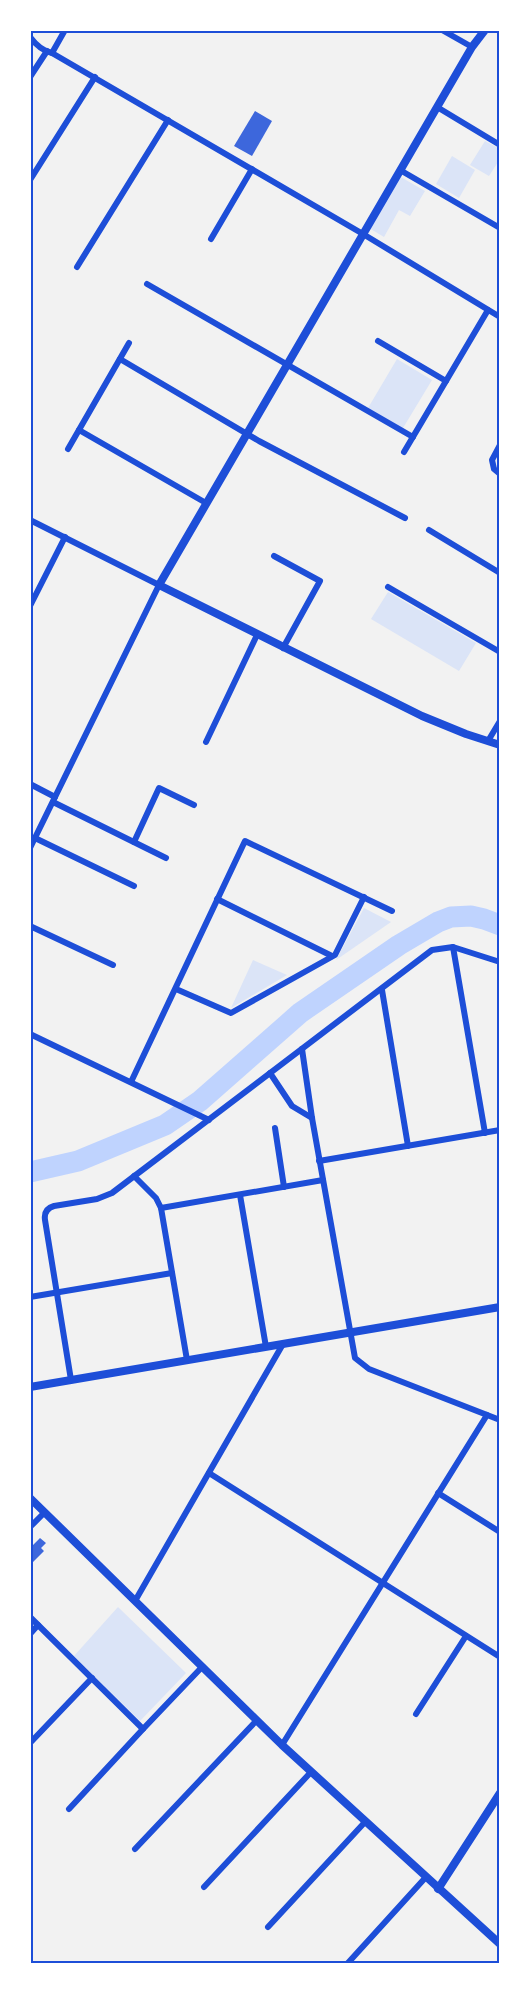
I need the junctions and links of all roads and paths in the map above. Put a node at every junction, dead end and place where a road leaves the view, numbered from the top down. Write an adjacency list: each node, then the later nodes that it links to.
1 (65, 30): 6 (street)
2 (442, 30): 5 (street)
3 (485, 30): 5 (main road)
4 (31, 33): 6 (street)
5 (472, 47): 9 (main road)
6 (50, 52): 7 (street); 8 (street)
7 (30, 77)
8 (95, 77): 10 (street); 14 (street)
9 (437, 107): 11 (street); 13 (main road)
10 (168, 120): 12 (street); 18 (street)
11 (500, 145)
12 (252, 169): 16 (street); 17 (street)
13 (400, 170): 15 (street); 16 (main road)
14 (30, 180)
15 (500, 228)
16 (363, 234): 20 (street); 25 (main road)
17 (211, 239)
18 (77, 267)
19 (147, 284): 25 (street)
20 (488, 310): 21 (street); 26 (street)
21 (500, 317)
22 (378, 341): 26 (street)
23 (129, 343): 24 (street)
24 (120, 359): 27 (street); 28 (street)
25 (287, 365): 28 (main road); 29 (street)
26 (446, 381): 29 (street)
27 (79, 430): 31 (street); 34 (street)
28 (247, 433): 34 (main road); 35 (street)
29 (413, 437): 32 (street)
30 (500, 445): 33 (street)
31 (68, 448)
32 (404, 452)
33 (500, 474)
34 (206, 503): 41 (main road)
35 (405, 518)
36 (30, 520): 38 (street)
37 (429, 530): 40 (street)
38 (65, 537): 41 (street); 43 (street)
39 (274, 556): 45 (street)
40 (500, 573)
41 (159, 585): 44 (main road); 52 (street)
42 (388, 587): 46 (street)
43 (30, 606)
44 (257, 634): 45 (main road); 49 (street)
45 (283, 648): 48 (main road)
46 (500, 652)
47 (500, 721): 48 (street)
48 (488, 741): 50 (main road)
49 (206, 742)
50 (500, 745)
51 (30, 784): 52 (street)
52 (54, 799): 54 (street); 55 (street)
53 (194, 805): 55 (street)
54 (35, 838): 56 (street); 58 (street)
55 (134, 842): 57 (street)
56 (30, 848)
57 (166, 858)
58 (134, 886)
59 (364, 897): 60 (street); 61 (street); 64 (street)
60 (217, 898): 64 (street); 67 (street)
61 (392, 911)
62 (30, 926): 66 (street)
63 (453, 947): 65 (street); 68 (street); 77 (street)
64 (332, 956): 67 (street)
65 (500, 962)
66 (113, 965)
67 (176, 989): 72 (street)
68 (382, 990): 70 (street); 78 (street)
69 (30, 1034): 72 (street)
70 (302, 1048): 71 (street); 73 (street)
71 (270, 1073): 73 (street); 74 (street)
72 (131, 1082): 74 (street)
73 (312, 1118): 79 (street)
74 (209, 1120): 80 (street)
75 (275, 1128): 82 (street)
76 (500, 1130): 77 (street)
77 (485, 1133): 78 (street)
78 (408, 1146): 79 (street)
79 (320, 1161): 81 (street)
80 (134, 1176): 84 (street); 86 (street)
81 (323, 1180): 82 (street); 89 (street)
82 (284, 1187): 83 (street)
83 (240, 1195): 84 (street); 91 (street)
84 (161, 1208): 85 (street)
85 (172, 1273): 86 (street); 92 (street)
86 (56, 1292): 87 (street); 93 (street)
87 (30, 1297)
88 (500, 1307): 89 (main road)
89 (350, 1333): 90 (main road); 95 (street)
90 (283, 1344): 91 (main road); 97 (street)
91 (266, 1347): 92 (main road)
92 (187, 1360): 93 (main road)
93 (70, 1380): 94 (main road)
94 (30, 1387)
95 (487, 1415): 96 (street); 98 (street)
96 (500, 1420)
97 (209, 1473): 103 (street); 104 (street)
98 (438, 1493): 102 (street); 103 (street)
99 (30, 1498): 100 (street)
100 (45, 1512): 101 (street); 104 (street)
101 (30, 1527)
102 (500, 1532)
103 (382, 1583): 108 (street); 116 (street)
104 (135, 1601): 110 (street)
105 (30, 1617): 106 (street)
106 (38, 1625): 107 (street); 111 (street)
107 (30, 1634)
108 (466, 1636): 109 (street); 112 (street)
109 (500, 1658)
110 (202, 1667): 113 (street); 114 (street)
111 (92, 1678): 114 (street); 115 (street)
112 (416, 1714)
113 (257, 1720): 116 (street); 121 (street)
114 (143, 1729): 119 (street)
115 (30, 1743)
116 (282, 1745): 117 (street)
117 (311, 1772): 120 (street); 123 (street)
118 (500, 1793): 124 (street)
119 (69, 1809)
120 (365, 1822): 122 (street); 125 (street)
121 (135, 1849)
122 (426, 1877): 124 (street); 127 (street)
123 (204, 1887)
124 (438, 1889): 126 (street)
125 (268, 1927)
126 (500, 1944)
127 (347, 1964)

